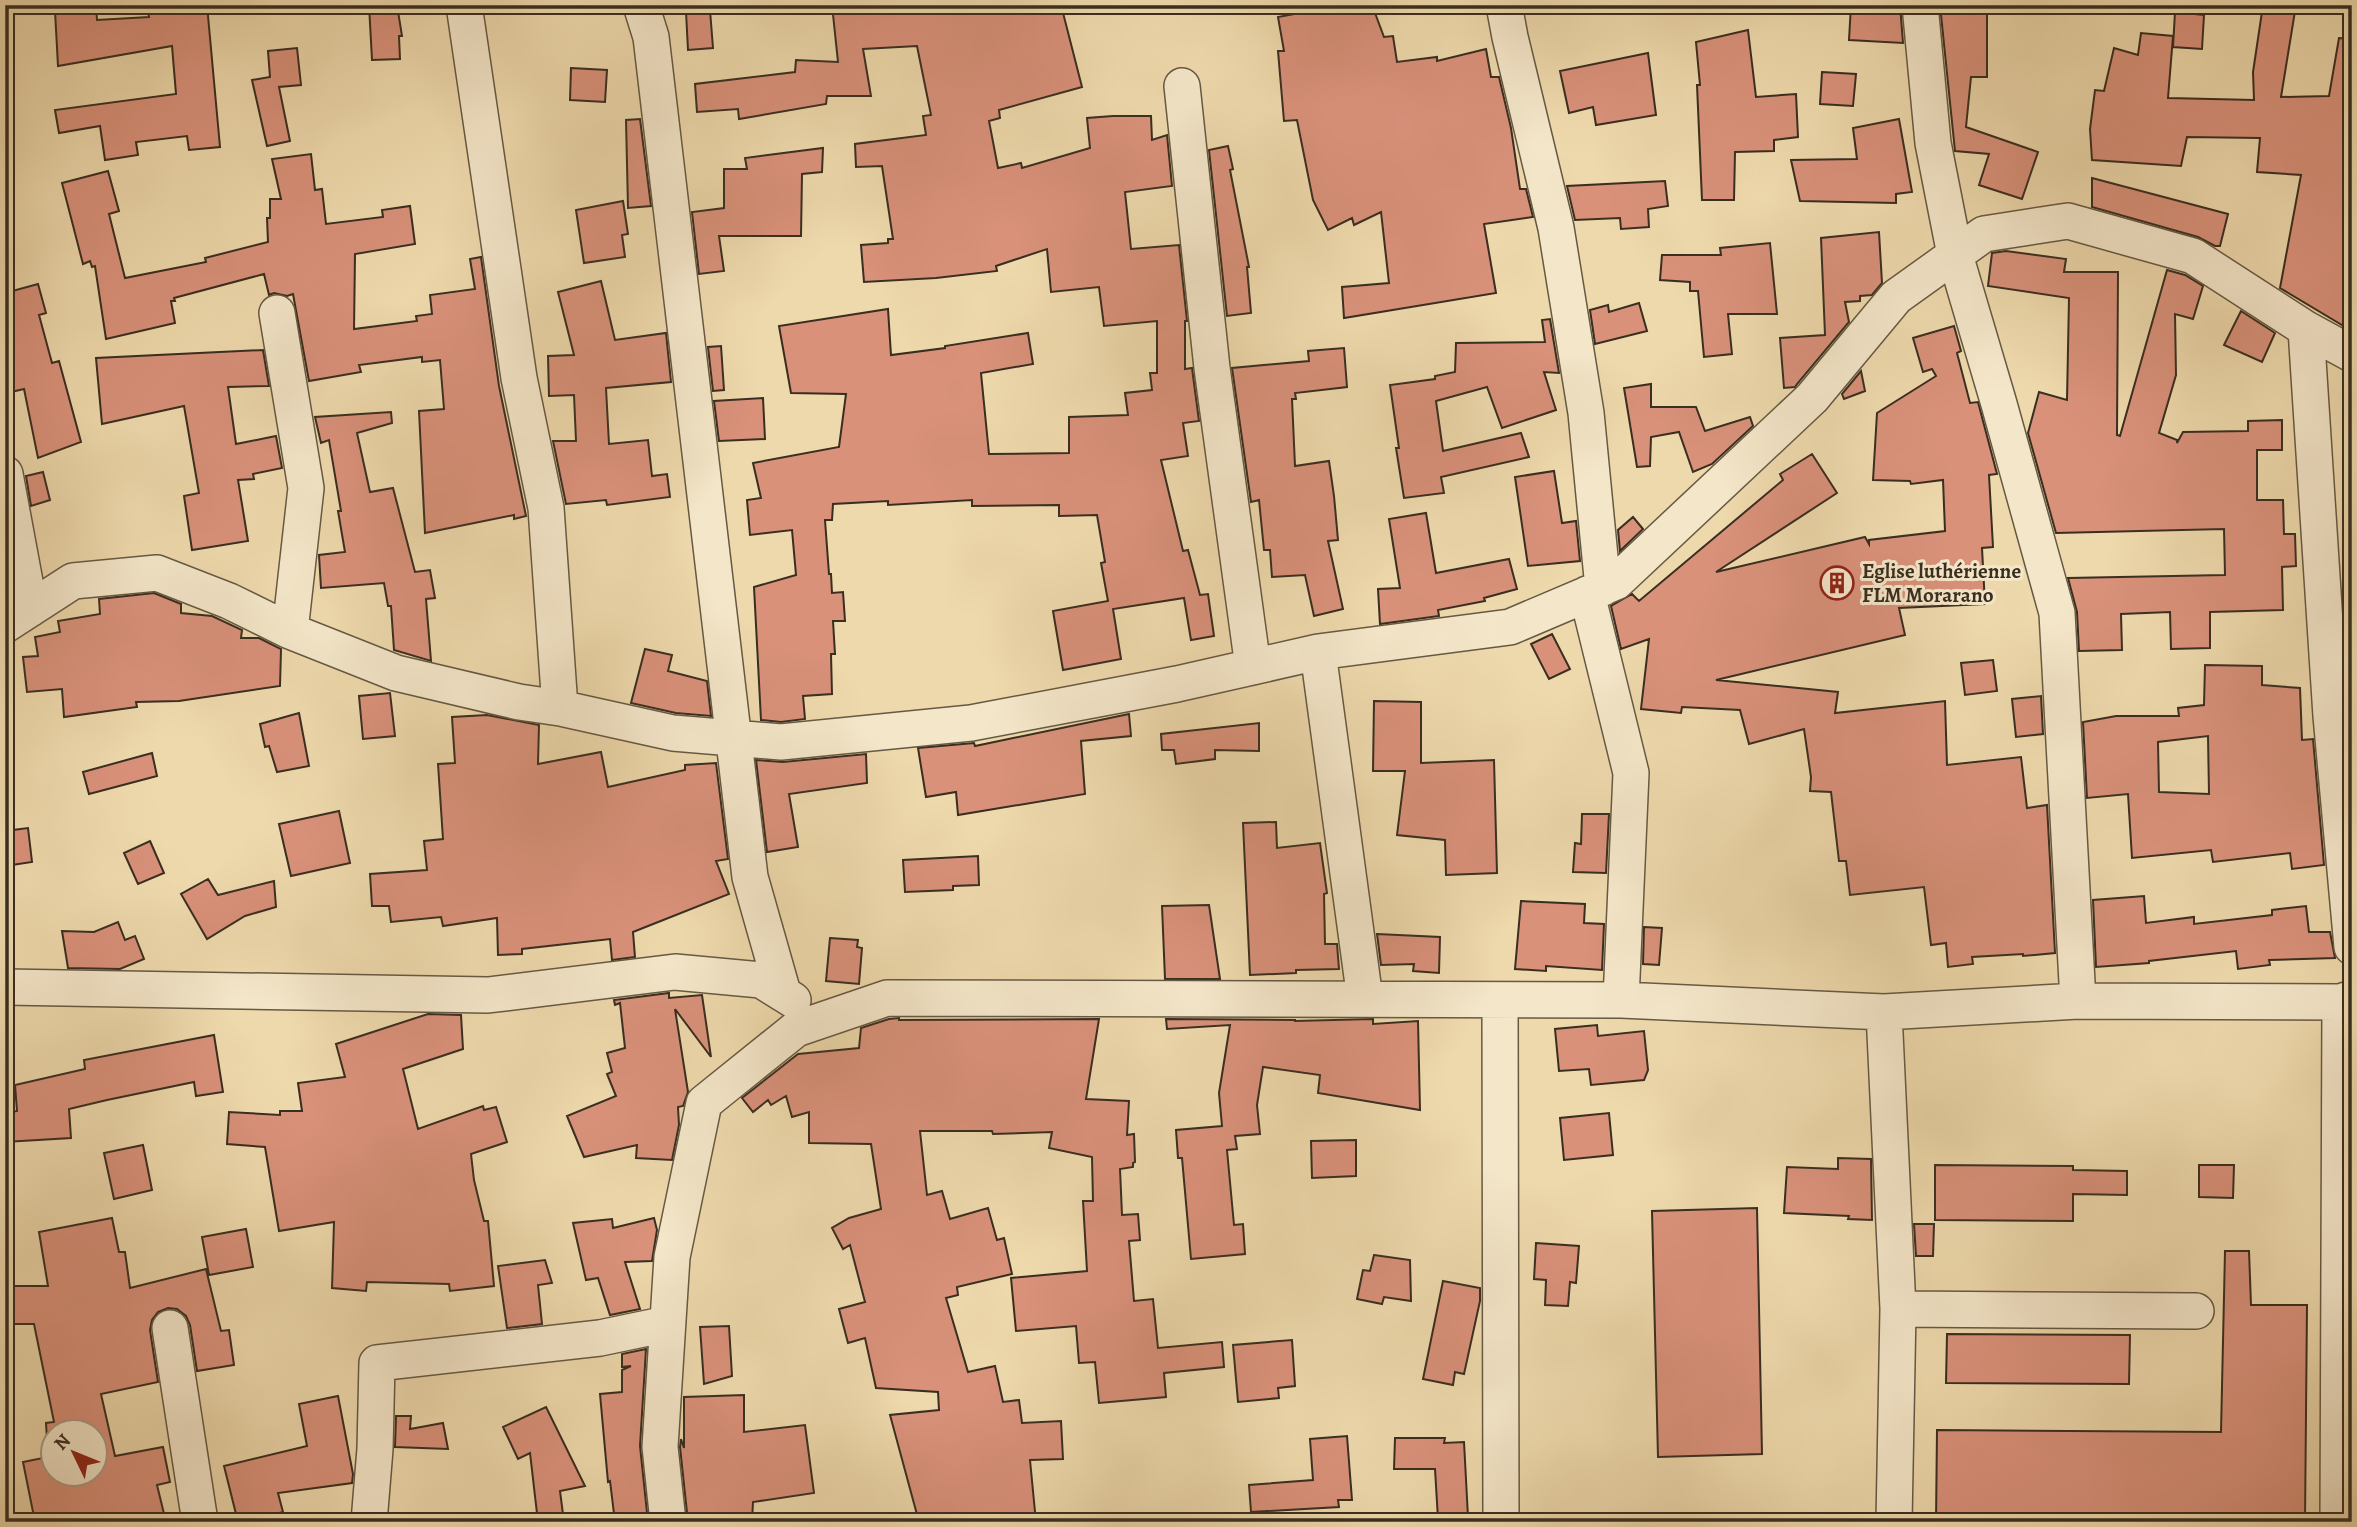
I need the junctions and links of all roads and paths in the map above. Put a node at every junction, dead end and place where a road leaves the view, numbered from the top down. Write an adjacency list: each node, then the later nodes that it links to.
1 (464, 5): 16 (street)
2 (641, 5): 17 (street)
3 (1504, 5): 11 (street)
4 (1920, 5): 6 (street)
5 (1182, 86): 15 (street)
6 (1955, 255): 8 (street); 11 (street); 25 (street)
7 (277, 313): 13 (street)
8 (2306, 330): 9 (street); 18 (street)
9 (2352, 354)
10 (5, 474): 12 (street)
11 (1595, 591): 14 (street); 23 (street)
12 (18, 617): 13 (street)
13 (290, 631): 16 (street)
14 (1318, 652): 15 (street); 21 (street)
15 (1253, 667): 17 (street)
16 (559, 708): 17 (street)
17 (734, 738): 20 (street)
18 (2352, 947)
19 (5, 987): 20 (street)
20 (783, 993): 27 (street)
21 (1365, 999): 22 (street); 27 (street)
22 (1500, 1000): 23 (street); 35 (street)
23 (1621, 1000): 26 (street)
24 (2346, 1000): 25 (street); 37 (street)
25 (2078, 1002): 26 (street)
26 (1884, 1012): 28 (street)
27 (826, 1020): 30 (street)
28 (1898, 1309): 29 (street); 36 (street)
29 (2196, 1311)
30 (667, 1324): 33 (street); 34 (street)
31 (170, 1328): 32 (street)
32 (200, 1522)
33 (369, 1522)
34 (668, 1522)
35 (1502, 1522)
36 (1894, 1522)
37 (2338, 1522)

